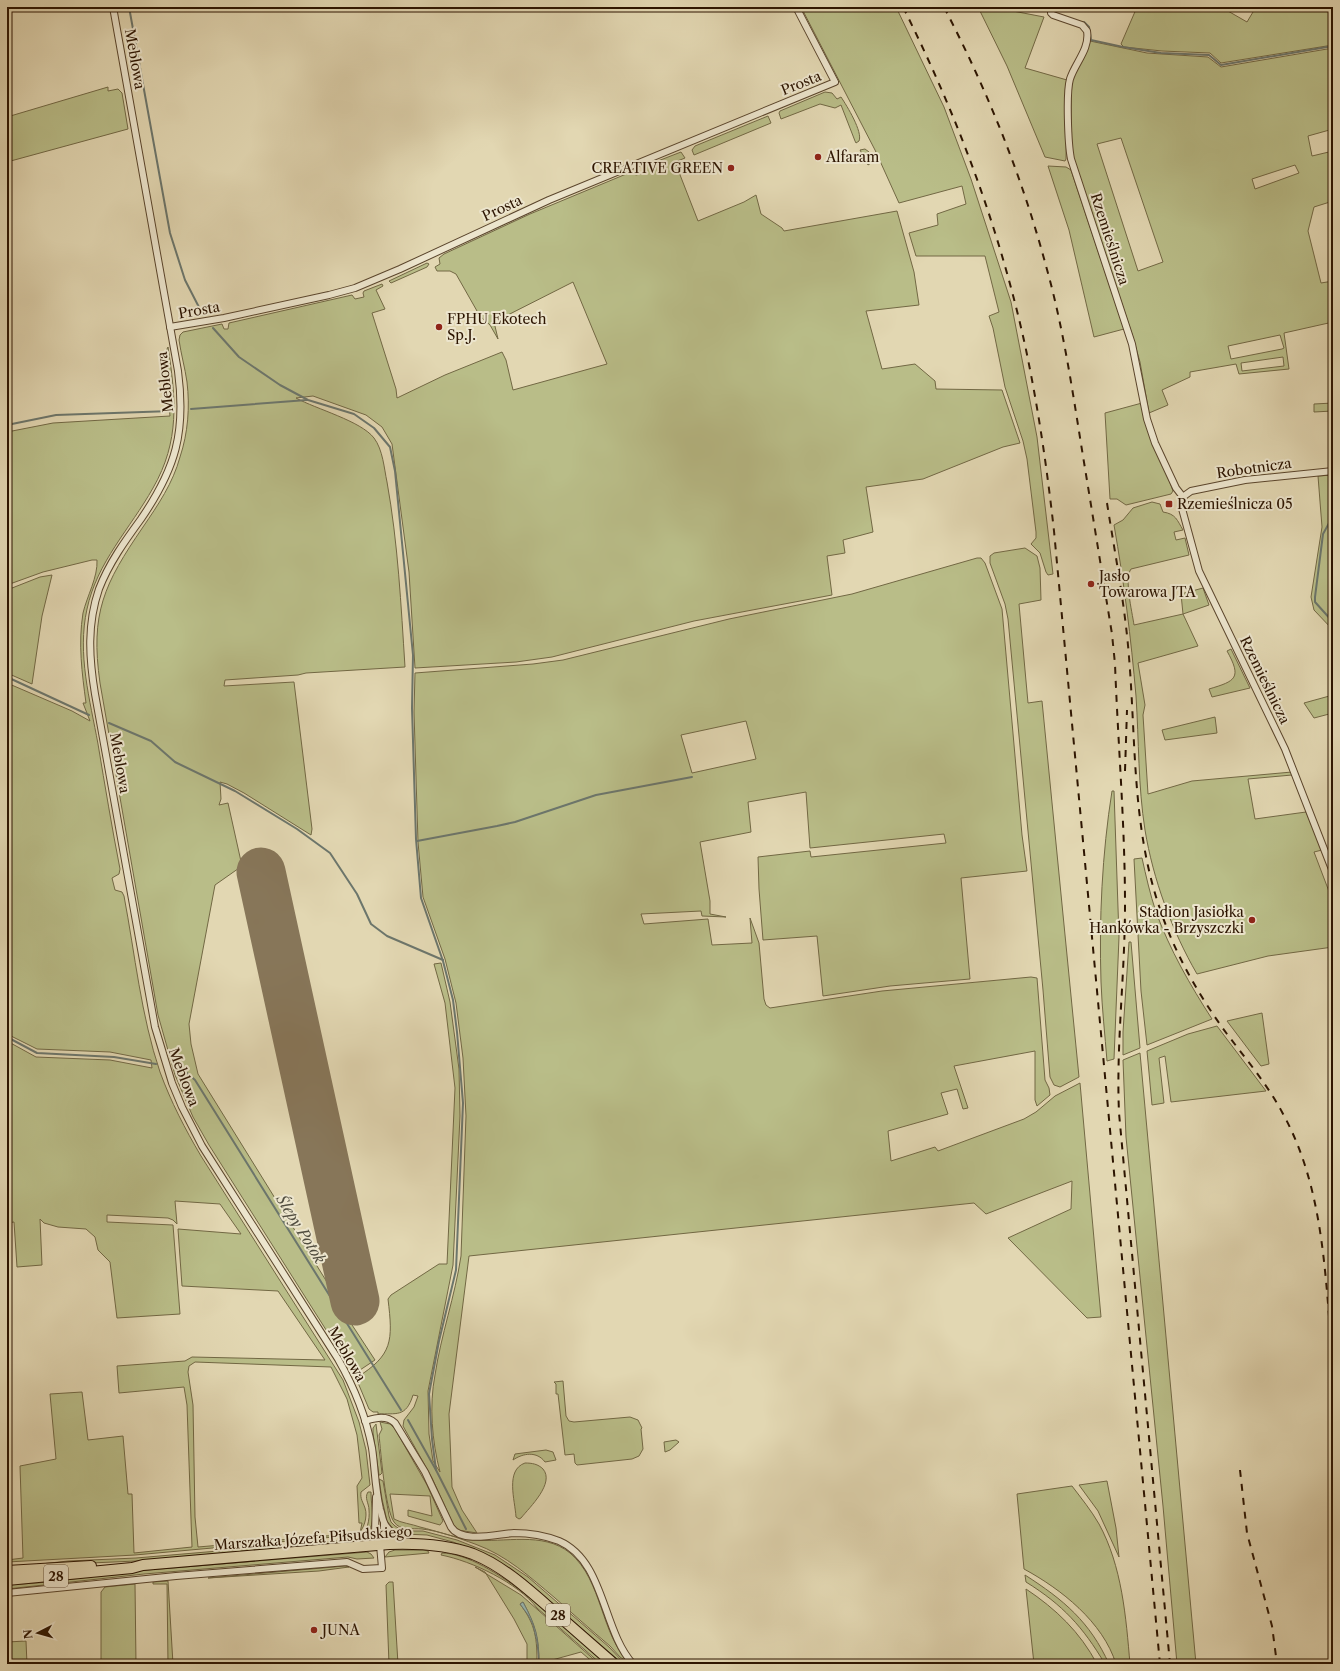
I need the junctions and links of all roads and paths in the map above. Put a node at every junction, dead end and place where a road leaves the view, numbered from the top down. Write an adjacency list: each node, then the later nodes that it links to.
1 (113, 7): 4 (street, Meblowa)
2 (796, 7): 4 (street, Prosta)
3 (1051, 7): 6 (street, Rzemieślnicza)
4 (170, 327): 8 (street, Meblowa)
5 (1333, 471): 6 (street, Robotnicza)
6 (1183, 498): 7 (street, Rzemieślnicza)
7 (1333, 872)
8 (366, 1421): 9 (street, Meblowa); 18 (street)
9 (376, 1491): 10 (street, Meblowa); 12 (street, Meblowa)
10 (384, 1523): 11 (street); 12 (street, Meblowa)
11 (409, 1543): 12 (main road, Marszałka Józefa Piłsudskiego / 28); 17 (main road, Marszałka Józefa Piłsudskiego / 28)
12 (380, 1545): 13 (main road, Marszałka Józefa Piłsudskiego / 28); 16 (street)
13 (143, 1565): 14 (main road, Marszałka Józefa Piłsudskiego / 28); 15 (main road, Marszałka Józefa Piłsudskiego / 28)
14 (7, 1571)
15 (7, 1580)
16 (7, 1594)
17 (614, 1664)
18 (633, 1664)

